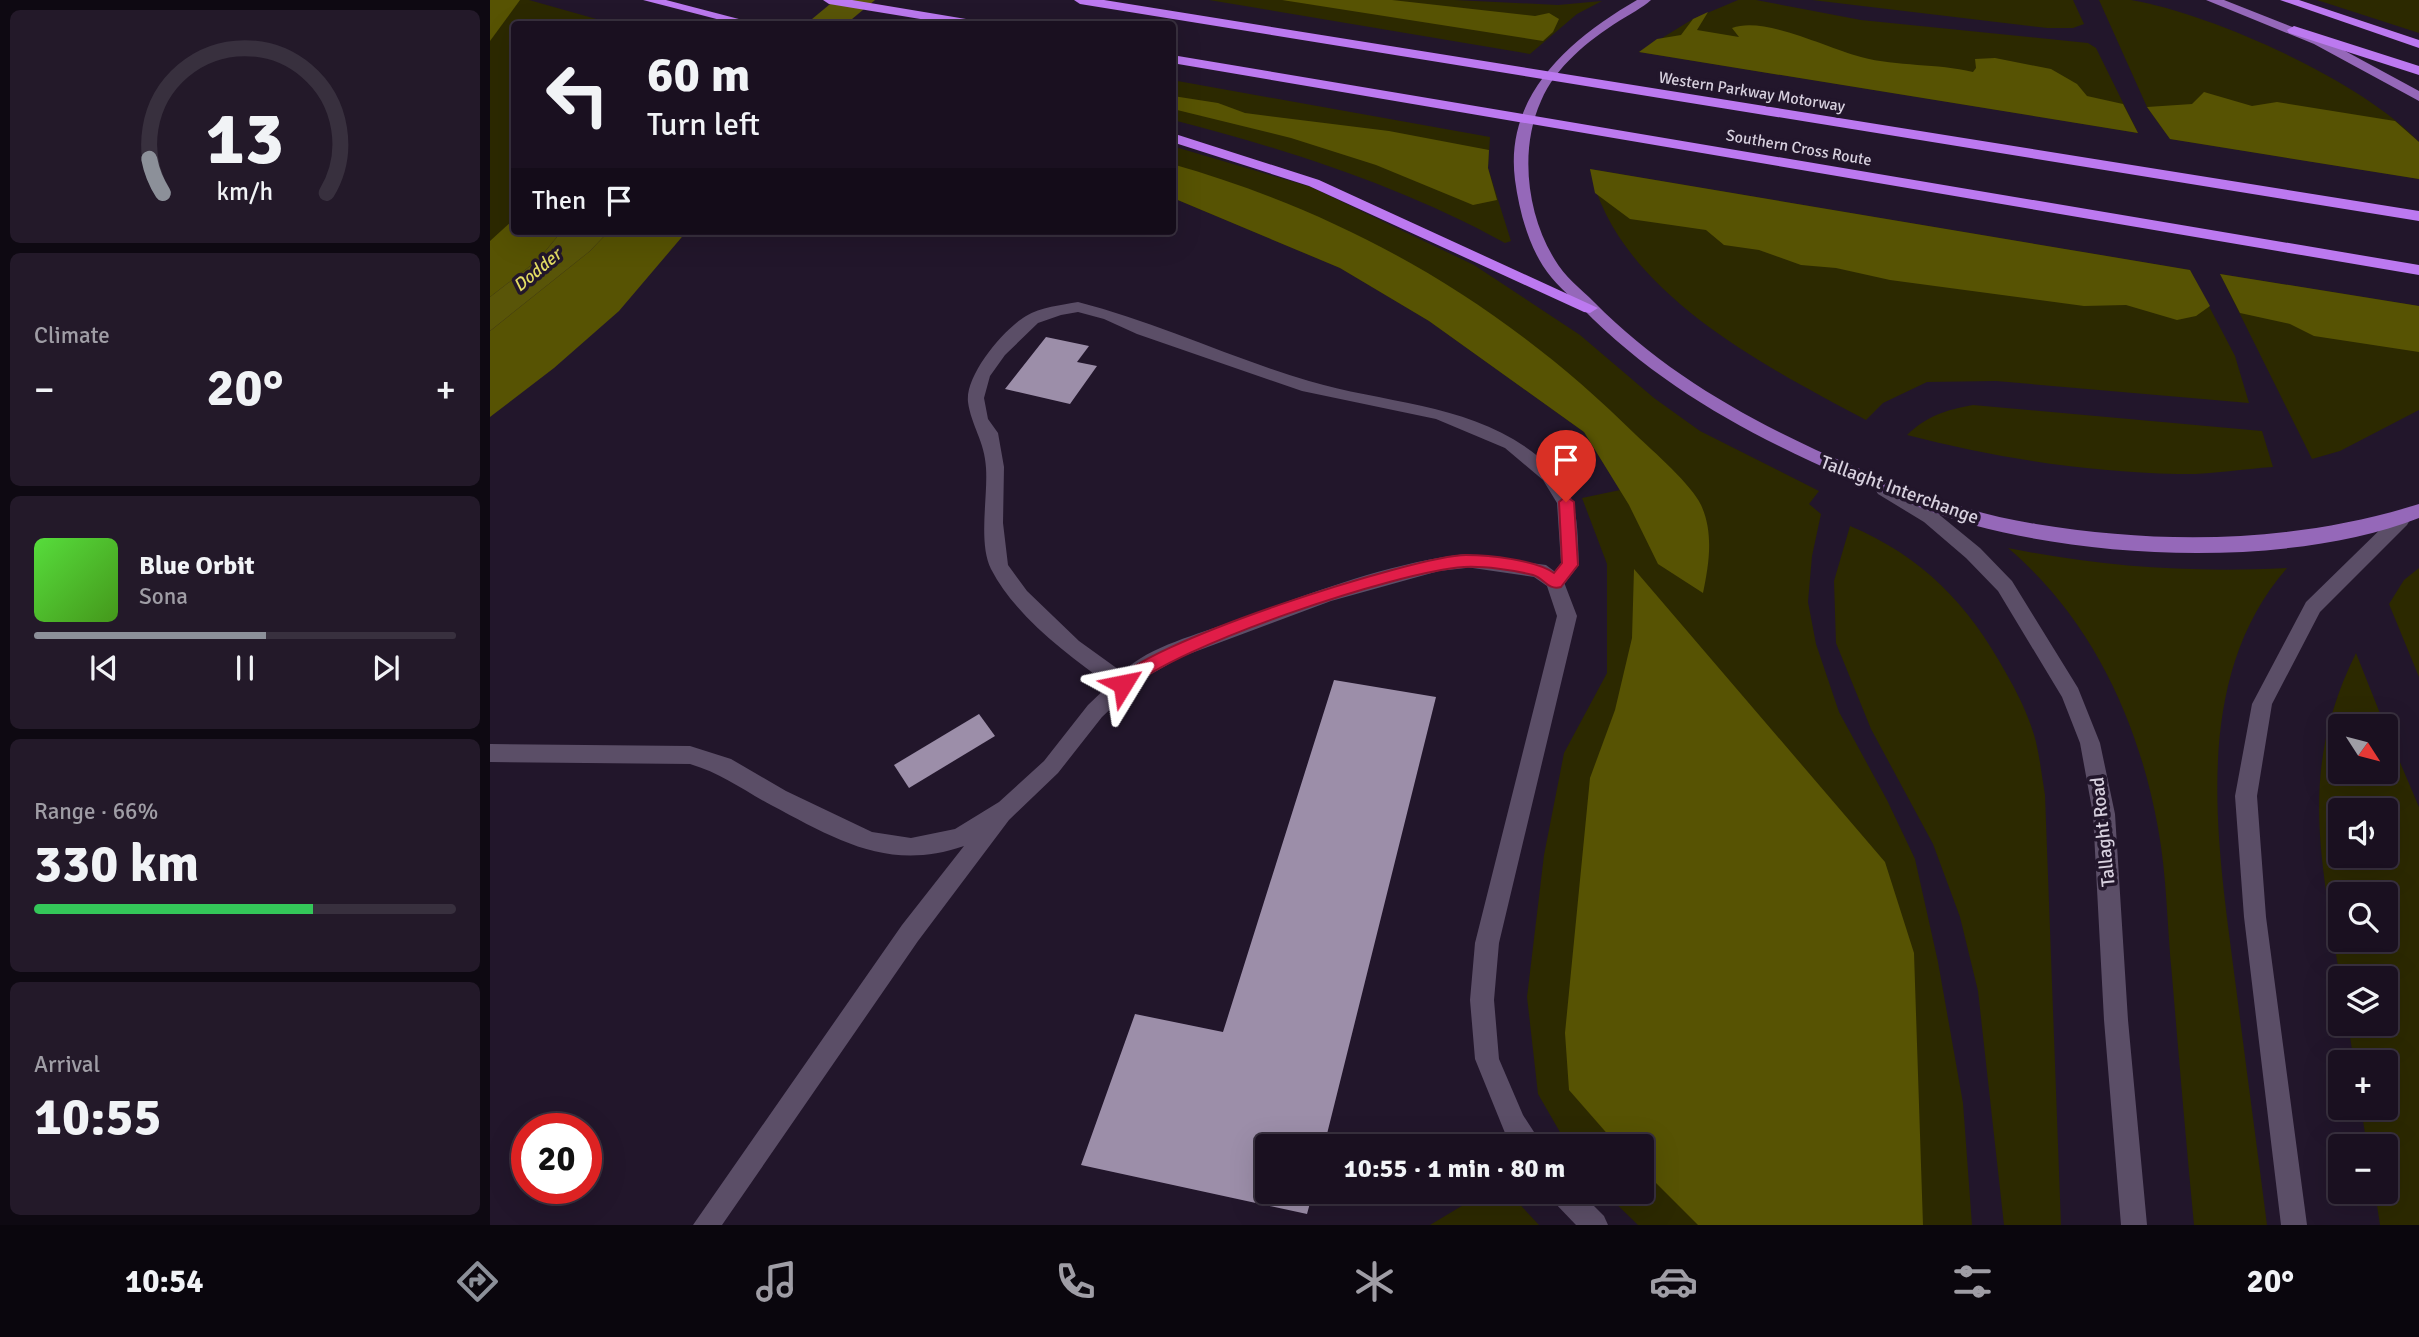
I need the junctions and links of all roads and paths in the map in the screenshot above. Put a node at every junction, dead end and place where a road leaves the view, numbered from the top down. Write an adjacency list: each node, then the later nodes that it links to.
1 (649, 0): 7 (highway)
2 (829, 0): 8 (highway)
3 (1080, 0): 15 (highway, Western Parkway Motorway)
4 (1645, 0): 17 (main road, Tallaght Interchange)
5 (2212, 0): 9 (main road)
6 (2286, 0): 10 (highway)
7 (738, 21)
8 (953, 21)
9 (2294, 30): 12 (highway); 13 (main road)
10 (2419, 44)
11 (1176, 59): 16 (highway, Southern Cross Route)
12 (2419, 71)
13 (2419, 97)
14 (1176, 138): 17 (highway)
15 (2419, 216)
16 (2419, 270)
17 (1590, 308): 18 (main road, Tallaght Interchange)
18 (1875, 482): 19 (main road, Tallaght Interchange); 28 (main road, Tallaght Road)
19 (2410, 515): 29 (main road)
20 (1555, 582): 21 (main road); 21 (main road); 24 (main road)
21 (1123, 684): 23 (main road)
22 (490, 753): 23 (main road)
23 (1007, 809): 26 (main road)
24 (1521, 1134)
25 (1574, 1204): 27 (main road)
26 (706, 1225)
27 (1595, 1225)
28 (2134, 1225)
29 (2294, 1225)

